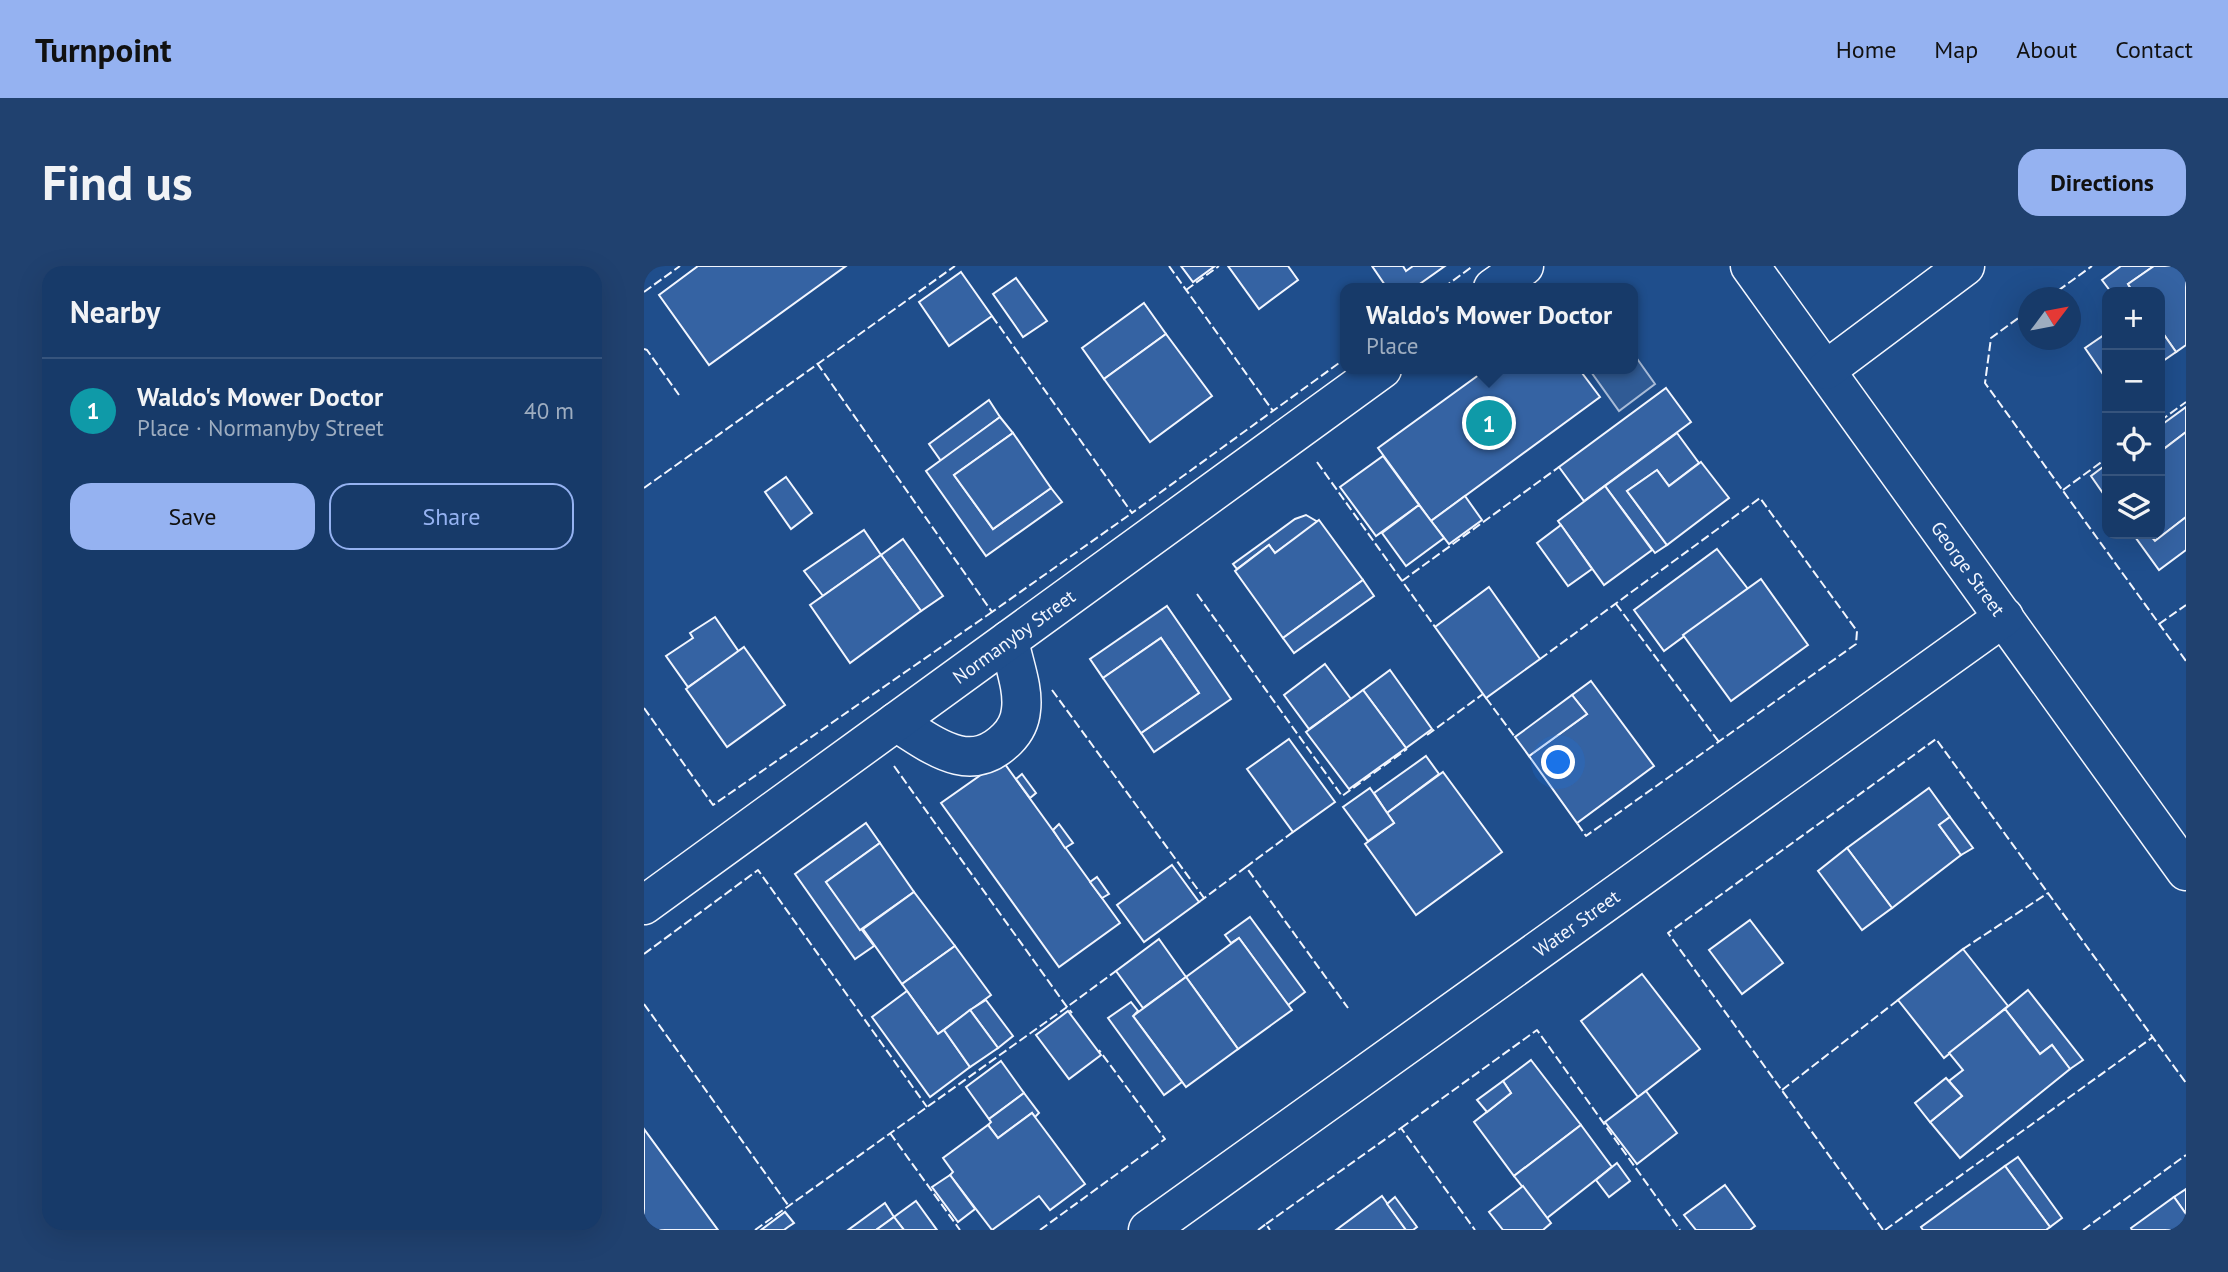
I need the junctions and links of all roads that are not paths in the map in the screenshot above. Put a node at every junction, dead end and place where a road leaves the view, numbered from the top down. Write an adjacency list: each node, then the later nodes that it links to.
1 (1524, 266): 4 (street)
2 (1751, 266): 5 (street, George Street)
3 (1965, 266): 5 (street)
4 (1500, 283)
5 (1826, 370): 7 (street, George Street)
6 (1375, 374): 8 (street, Normanyby Street)
7 (2004, 617): 10 (street, George Street); 12 (street, Water Street)
8 (1009, 640): 9 (street, Normanyby Street); 9 (street)
9 (896, 722): 11 (street, Normanyby Street)
10 (2186, 871)
11 (644, 905)
12 (1148, 1230)

